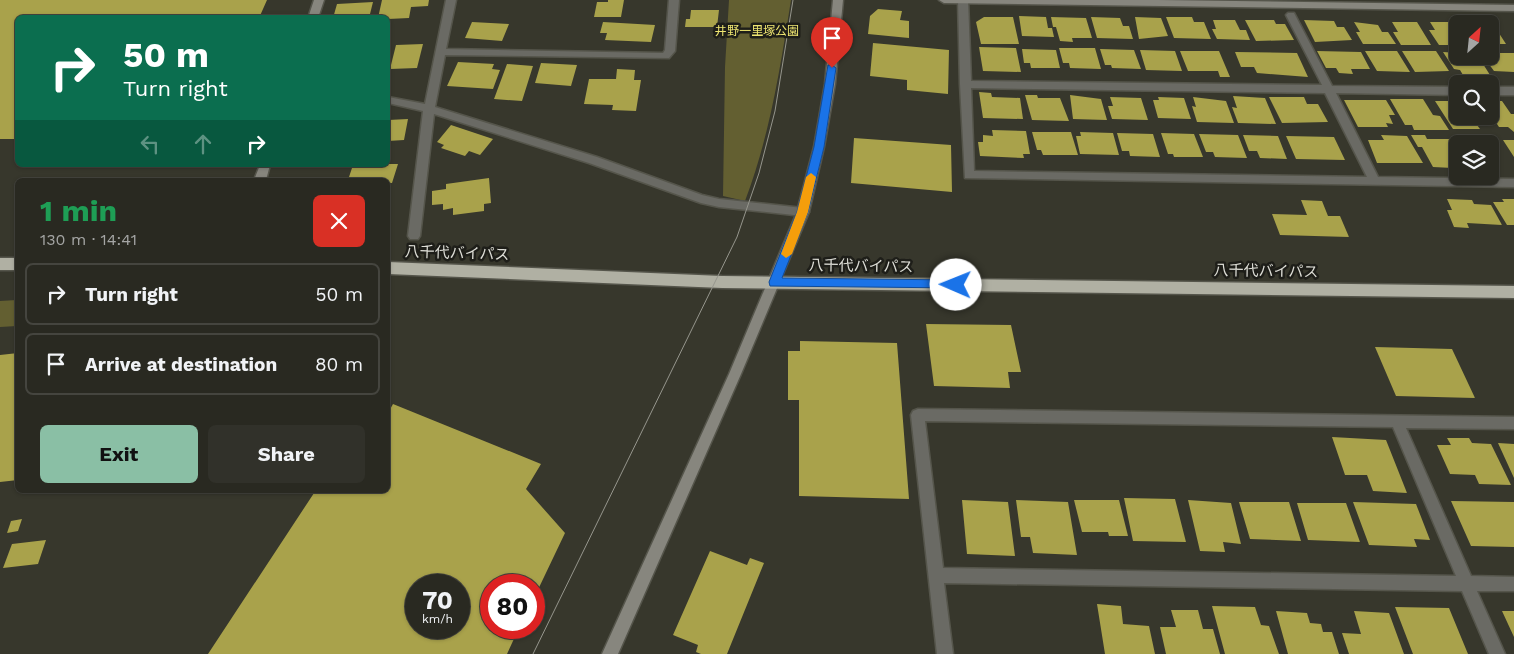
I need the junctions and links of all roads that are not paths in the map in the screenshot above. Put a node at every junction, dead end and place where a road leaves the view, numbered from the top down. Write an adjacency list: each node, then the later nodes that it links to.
1 (319, 0): 9 (street)
2 (451, 0): 11 (street)
3 (674, 0): 11 (street)
4 (838, 0): 21 (street)
5 (944, 0): 6 (street)
6 (963, 0): 7 (street); 12 (street)
7 (1367, 3): 8 (street)
8 (1514, 8)
9 (314, 15)
10 (1291, 15): 13 (street)
11 (442, 52): 18 (street)
12 (965, 84): 13 (street); 19 (street)
13 (1328, 89): 14 (street); 19 (street)
14 (1449, 91)
15 (1499, 91): 16 (street)
16 (1514, 91)
17 (390, 100): 18 (street)
18 (429, 109): 21 (street); 22 (street)
19 (1375, 181): 20 (street)
20 (1514, 183)
21 (803, 212): 26 (street)
22 (414, 236)
23 (0, 264): 24 (highway)
24 (15, 264)
25 (390, 268): 26 (highway, 八千代バイパス)
26 (774, 282): 27 (highway, 八千代バイパス); 33 (street)
27 (1514, 292)
28 (1396, 422): 29 (street); 30 (street); 31 (street)
29 (1514, 423)
30 (937, 575): 31 (street); 34 (street)
31 (1466, 583): 32 (street); 35 (street)
32 (1514, 584)
33 (610, 654)
34 (945, 654)
35 (1496, 654)

